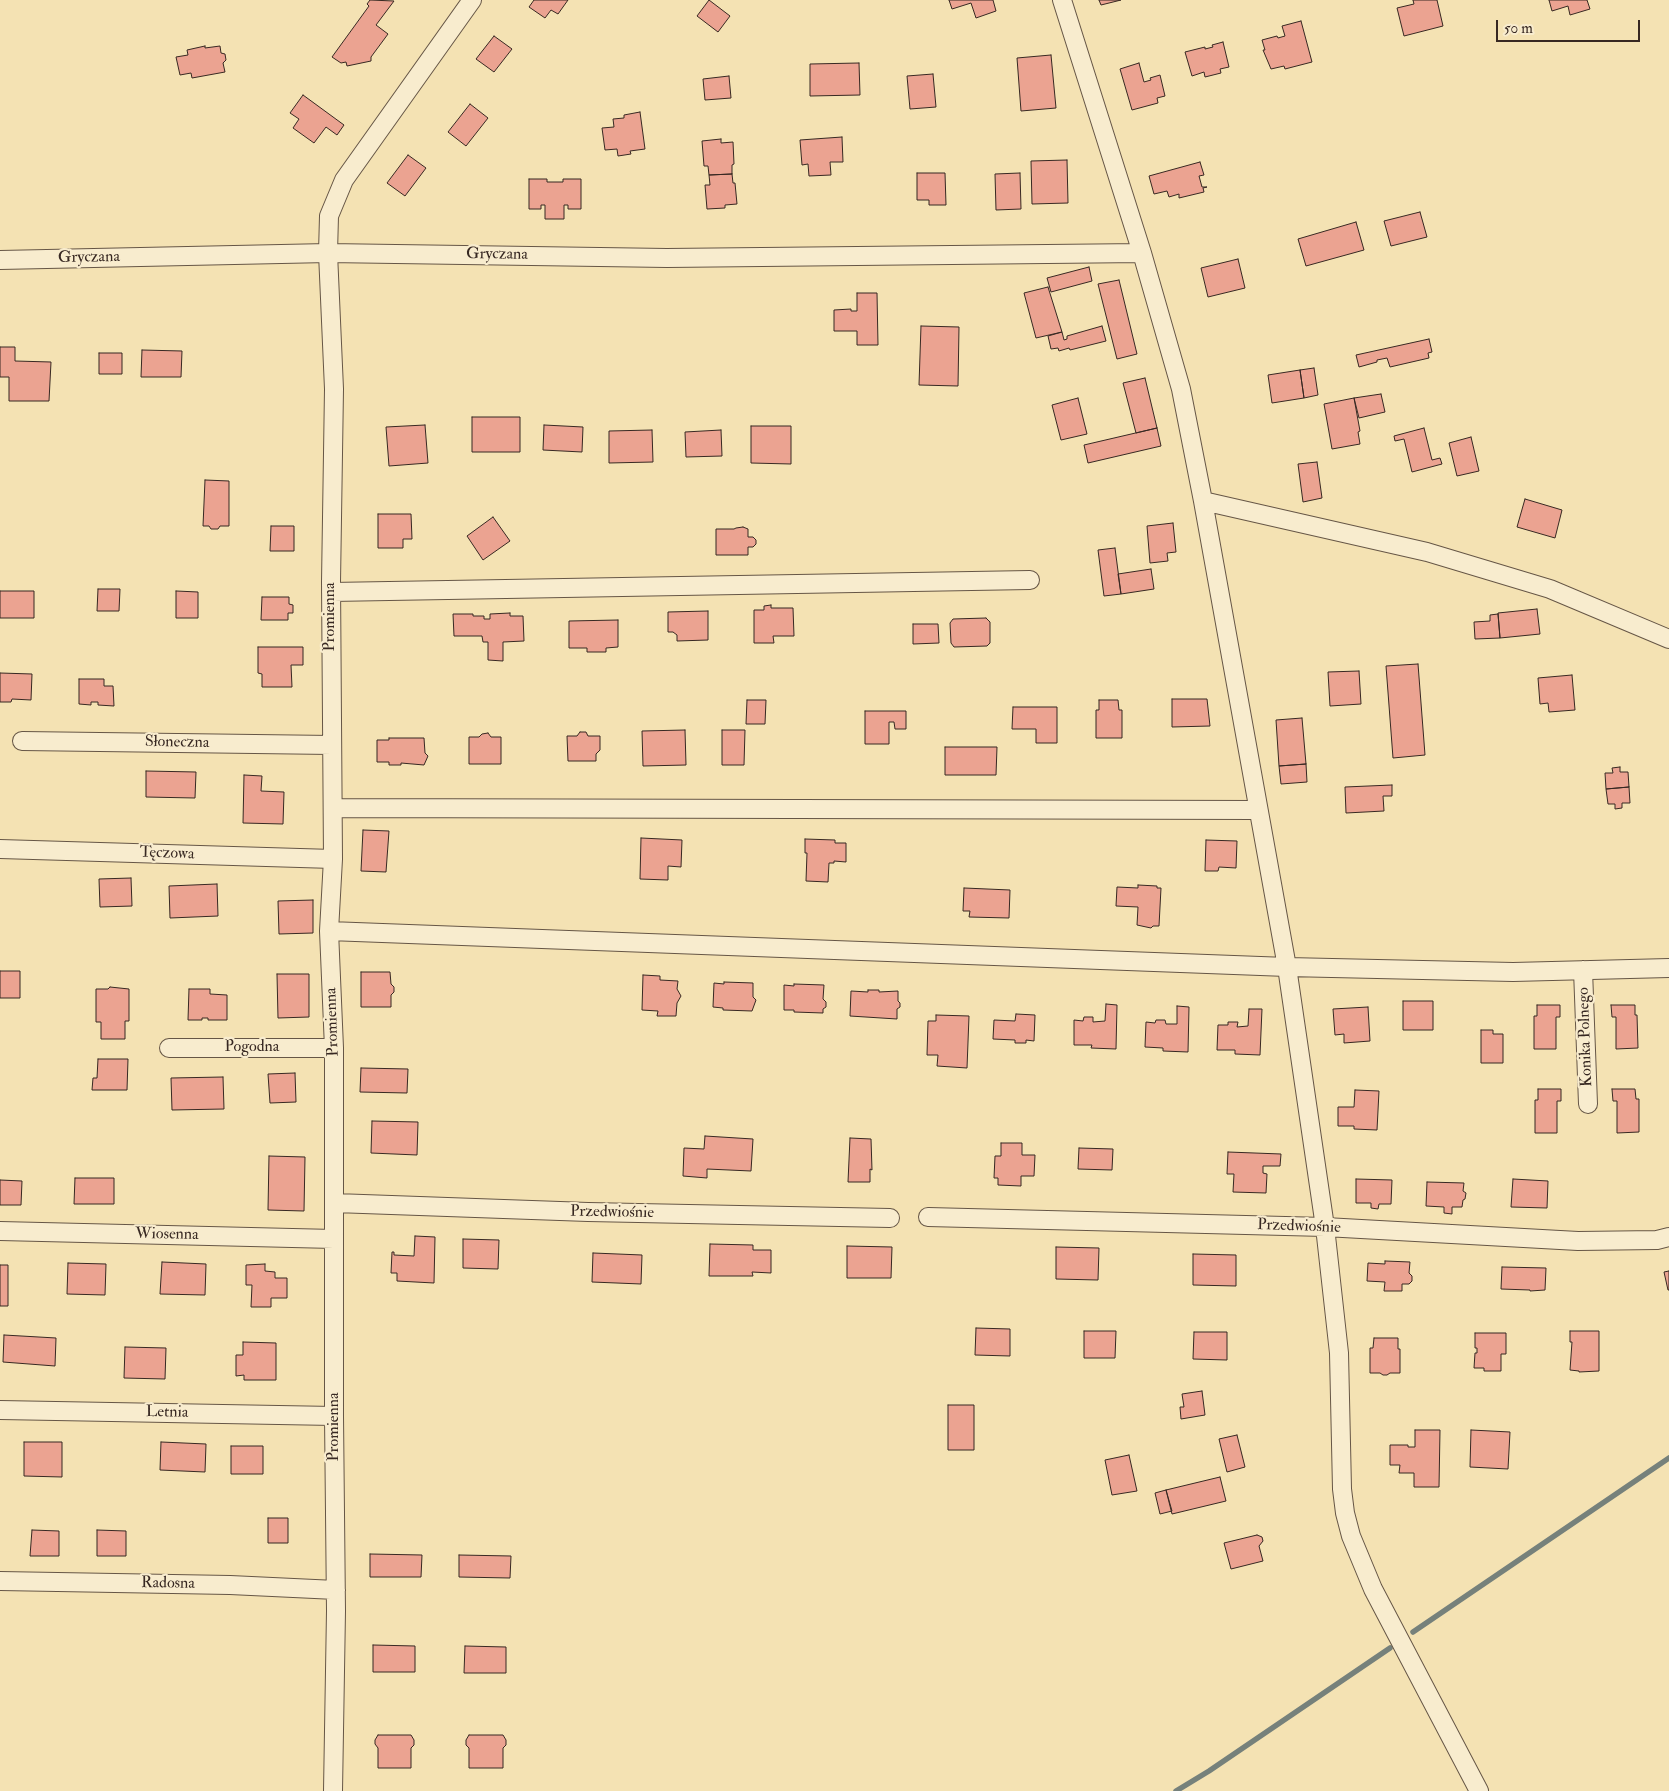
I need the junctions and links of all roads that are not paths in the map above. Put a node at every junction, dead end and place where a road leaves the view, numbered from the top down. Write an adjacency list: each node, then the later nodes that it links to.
1 (472, 0): 3 (street)
2 (1062, 0): 4 (street)
3 (328, 253): 4 (street, Gryczana); 5 (street, Gryczana); 8 (street, Promienna)
4 (1142, 253): 6 (street)
5 (0, 260)
6 (1203, 501): 9 (street); 13 (street)
7 (1030, 580): 8 (street)
8 (331, 592): 11 (street, Promienna)
9 (1669, 639)
10 (22, 741): 11 (street, Słoneczna)
11 (332, 745): 12 (street, Promienna)
12 (333, 808): 13 (street); 15 (street, Promienna)
13 (1258, 810): 17 (street)
14 (0, 849): 15 (street, Tęczowa)
15 (333, 859): 16 (street, Promienna)
16 (329, 931): 17 (street); 21 (street, Promienna)
17 (1286, 967): 19 (street); 26 (street)
18 (1669, 968): 19 (street)
19 (1583, 970): 22 (street, Konika Polnego)
20 (169, 1048): 21 (street, Pogodna)
21 (334, 1048): 23 (street, Promienna)
22 (1588, 1104)
23 (335, 1203): 25 (street, Przedwiośnie); 29 (street, Promienna)
24 (928, 1217): 26 (street, Przedwiośnie)
25 (890, 1218)
26 (1325, 1227): 28 (street, Przedwiośnie); 35 (street)
27 (0, 1231): 29 (street, Wiosenna)
28 (1669, 1237)
29 (334, 1239): 31 (street, Promienna)
30 (0, 1410): 31 (street, Letnia)
31 (334, 1416): 33 (street, Promienna)
32 (0, 1581): 33 (street, Radosna)
33 (336, 1590): 34 (street, Promienna)
34 (333, 1791)
35 (1479, 1791)

